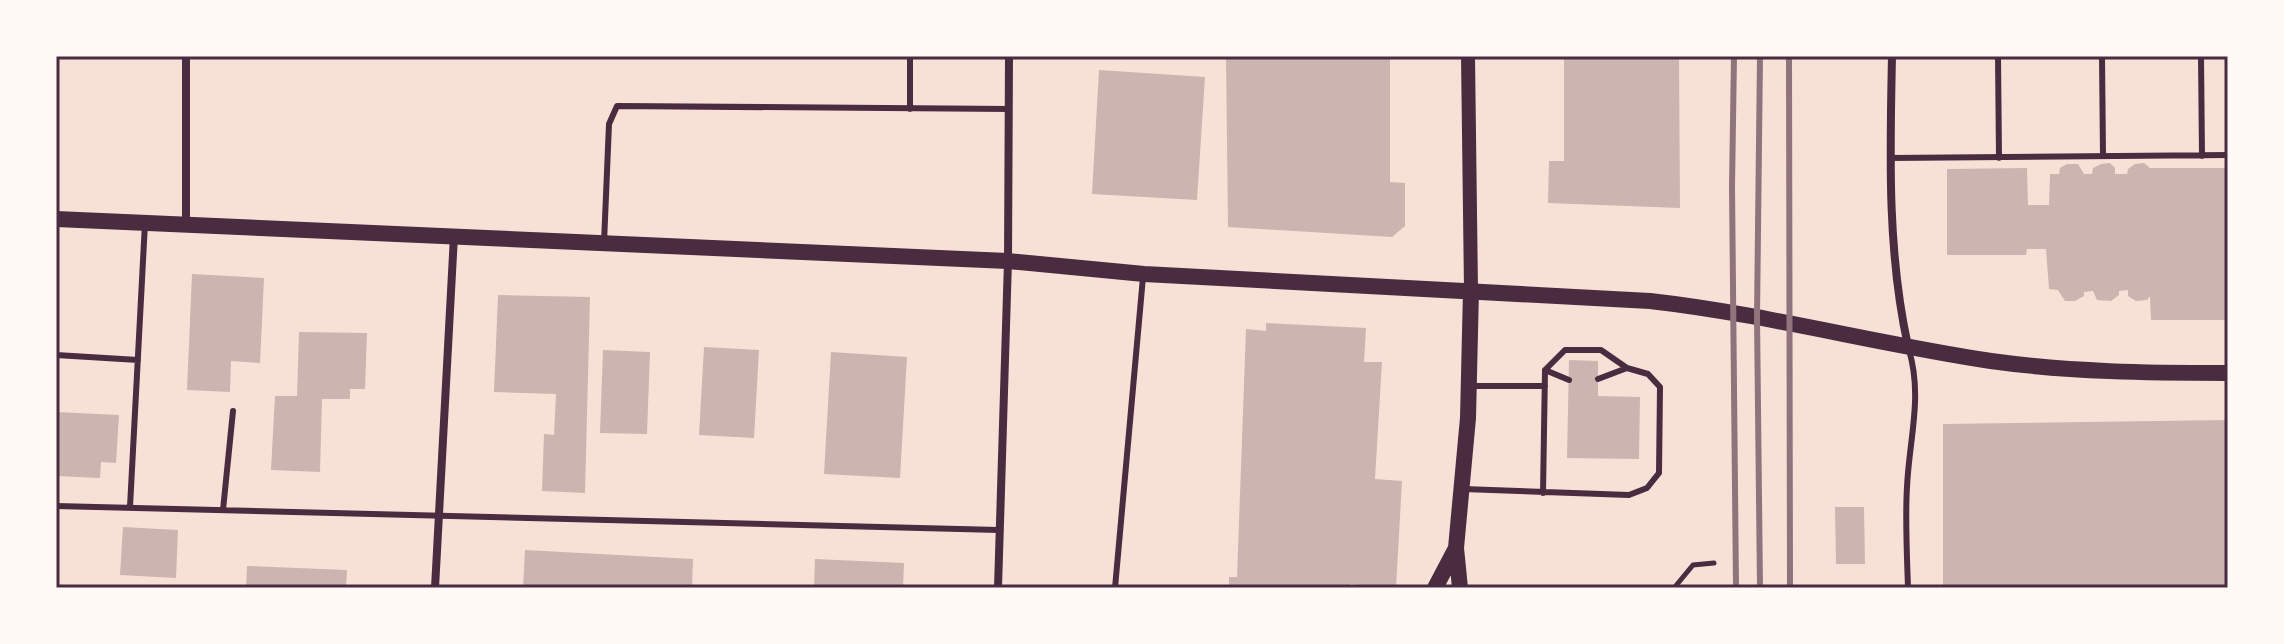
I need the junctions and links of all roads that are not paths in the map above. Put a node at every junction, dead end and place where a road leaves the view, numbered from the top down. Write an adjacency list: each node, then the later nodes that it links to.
1 (186, 56): 18 (street)
2 (910, 56): 9 (lane)
3 (1009, 56): 10 (street)
4 (1468, 56): 23 (street)
5 (1892, 56): 14 (street)
6 (1998, 56): 15 (lane)
7 (2102, 56): 12 (lane)
8 (2201, 56): 13 (lane)
9 (910, 109): 10 (lane); 20 (lane)
10 (1009, 109): 21 (street)
11 (2228, 155): 13 (lane)
12 (2103, 156): 13 (lane); 15 (lane)
13 (2202, 156)
14 (1890, 158): 15 (lane); 24 (street)
15 (1999, 158)
16 (56, 219): 17 (main road)
17 (145, 223): 18 (main road); 26 (lane)
18 (186, 225): 19 (main road)
19 (454, 236): 20 (main road); 40 (street)
20 (604, 243): 21 (main road)
21 (1008, 261): 22 (main road); 41 (street)
22 (1144, 274): 23 (main road); 45 (lane)
23 (1471, 290): 24 (main road); 32 (main road)
24 (1908, 347): 29 (main road); 48 (lane)
25 (56, 355): 26 (lane)
26 (138, 360): 38 (lane)
27 (1627, 368): 28 (lane); 30 (lane); 36 (lane)
28 (1545, 370): 31 (lane); 33 (lane)
29 (2228, 373)
30 (1598, 379)
31 (1569, 380)
32 (1469, 386): 33 (lane); 35 (main road)
33 (1545, 386): 36 (lane)
34 (233, 411): 39 (lane)
35 (1463, 489): 36 (lane); 42 (main road)
36 (1543, 493)
37 (56, 506): 38 (lane)
38 (130, 507): 39 (lane)
39 (223, 510): 40 (lane)
40 (440, 515): 41 (lane); 43 (street)
41 (999, 530): 44 (street)
42 (1456, 548): 46 (main road); 47 (main road)
43 (435, 588)
44 (998, 588)
45 (1115, 588)
46 (1435, 588)
47 (1460, 588)
48 (1908, 588)

